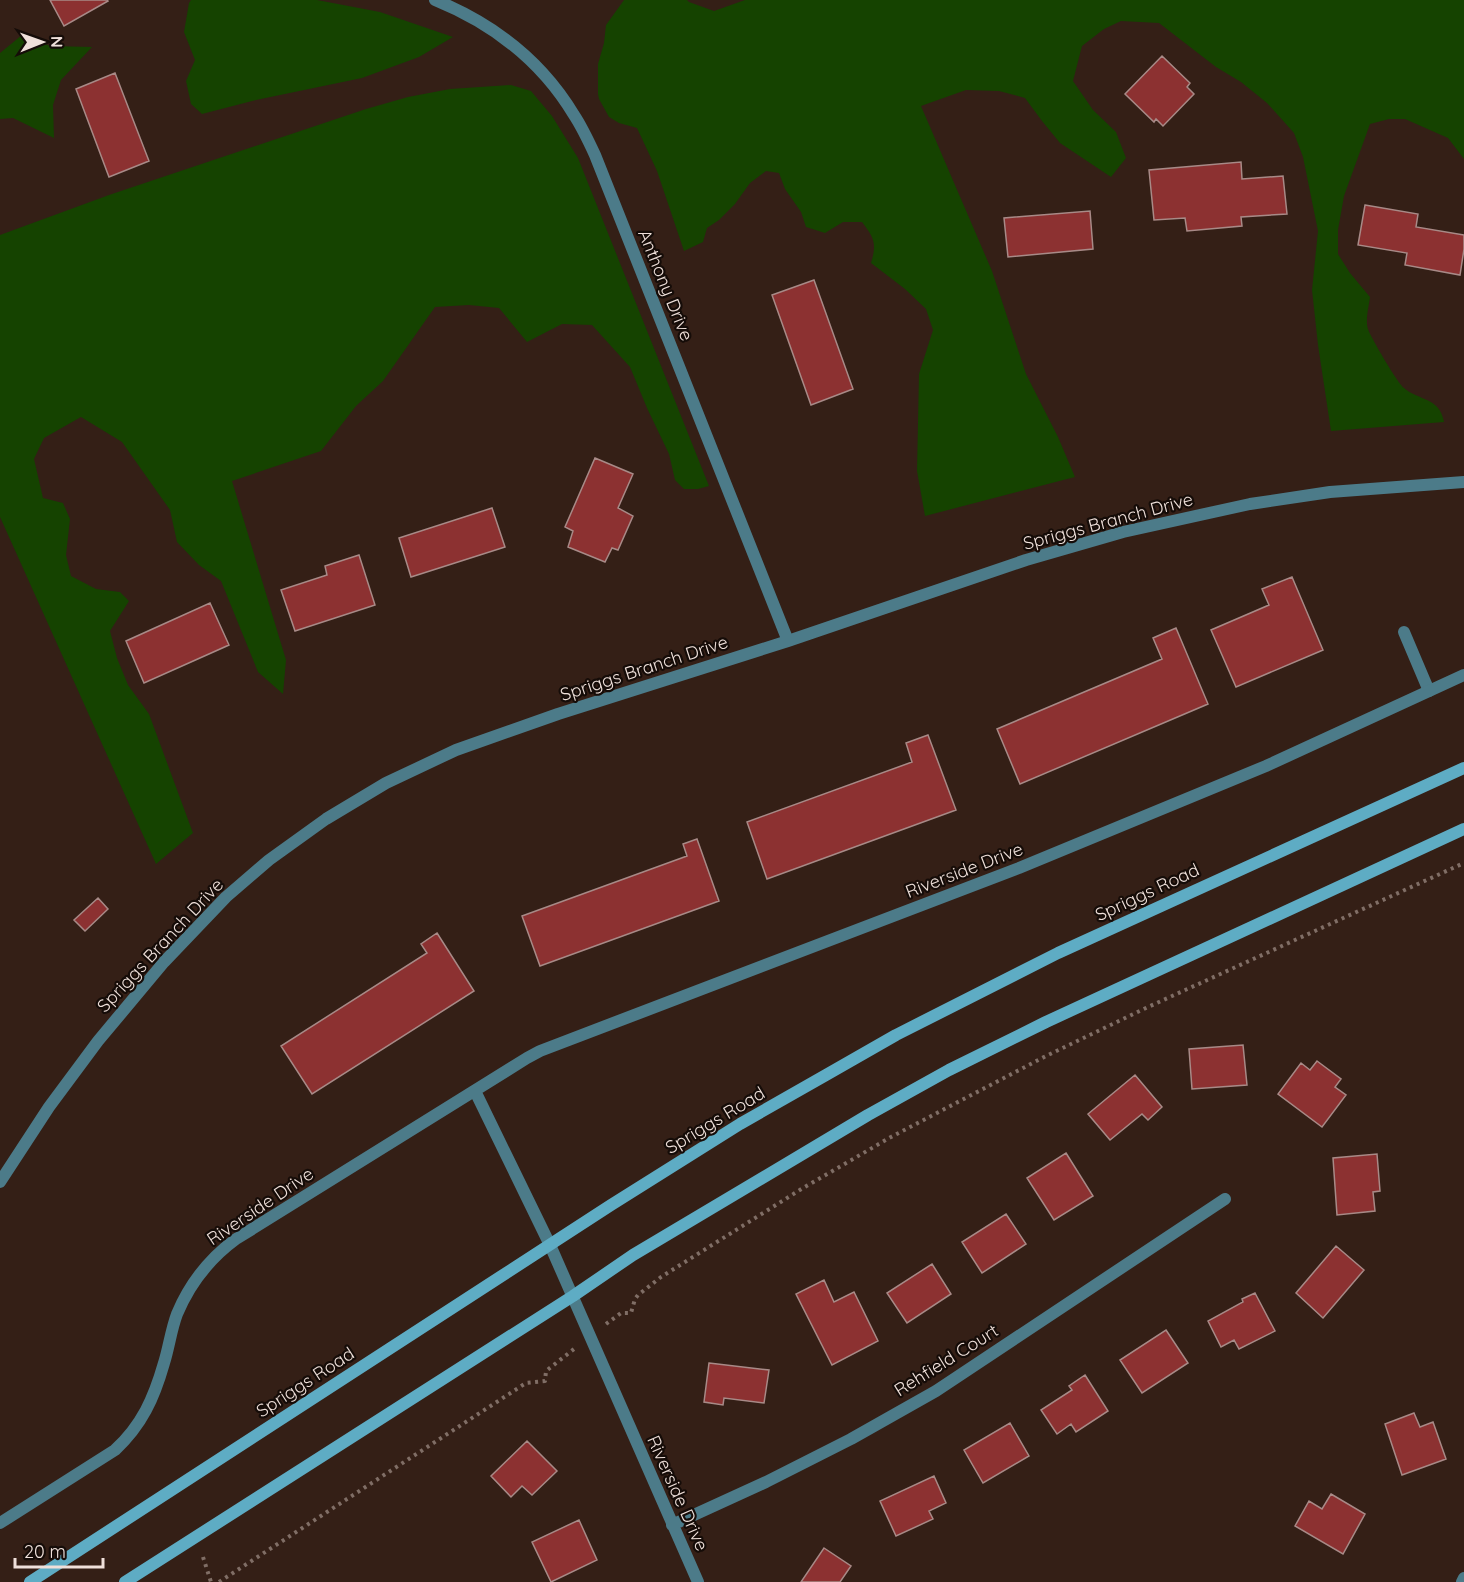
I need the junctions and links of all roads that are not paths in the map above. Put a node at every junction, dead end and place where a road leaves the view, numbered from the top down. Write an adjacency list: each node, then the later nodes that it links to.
1 (435, 0): 4 (street, Anthony Drive)
2 (1464, 482): 4 (street, Spriggs Branch Drive)
3 (1404, 632): 6 (street)
4 (788, 641): 10 (street, Spriggs Branch Drive)
5 (1464, 675): 6 (street, Riverside Drive)
6 (1429, 691): 9 (street, Riverside Drive)
7 (1464, 768): 12 (main road, Spriggs Road)
8 (1464, 829): 13 (main road)
9 (475, 1091): 12 (street, Riverside Drive); 14 (street, Riverside Drive)
10 (0, 1182)
11 (1225, 1199): 15 (street, Rehfield Court)
12 (550, 1245): 13 (street, Riverside Drive); 17 (main road, Spriggs Road)
13 (573, 1296): 15 (street, Riverside Drive); 18 (main road)
14 (0, 1523)
15 (672, 1525): 19 (street, Riverside Drive)
16 (1464, 1578): 20 (street)
17 (30, 1582)
18 (125, 1582)
19 (698, 1582)
20 (1462, 1582)

